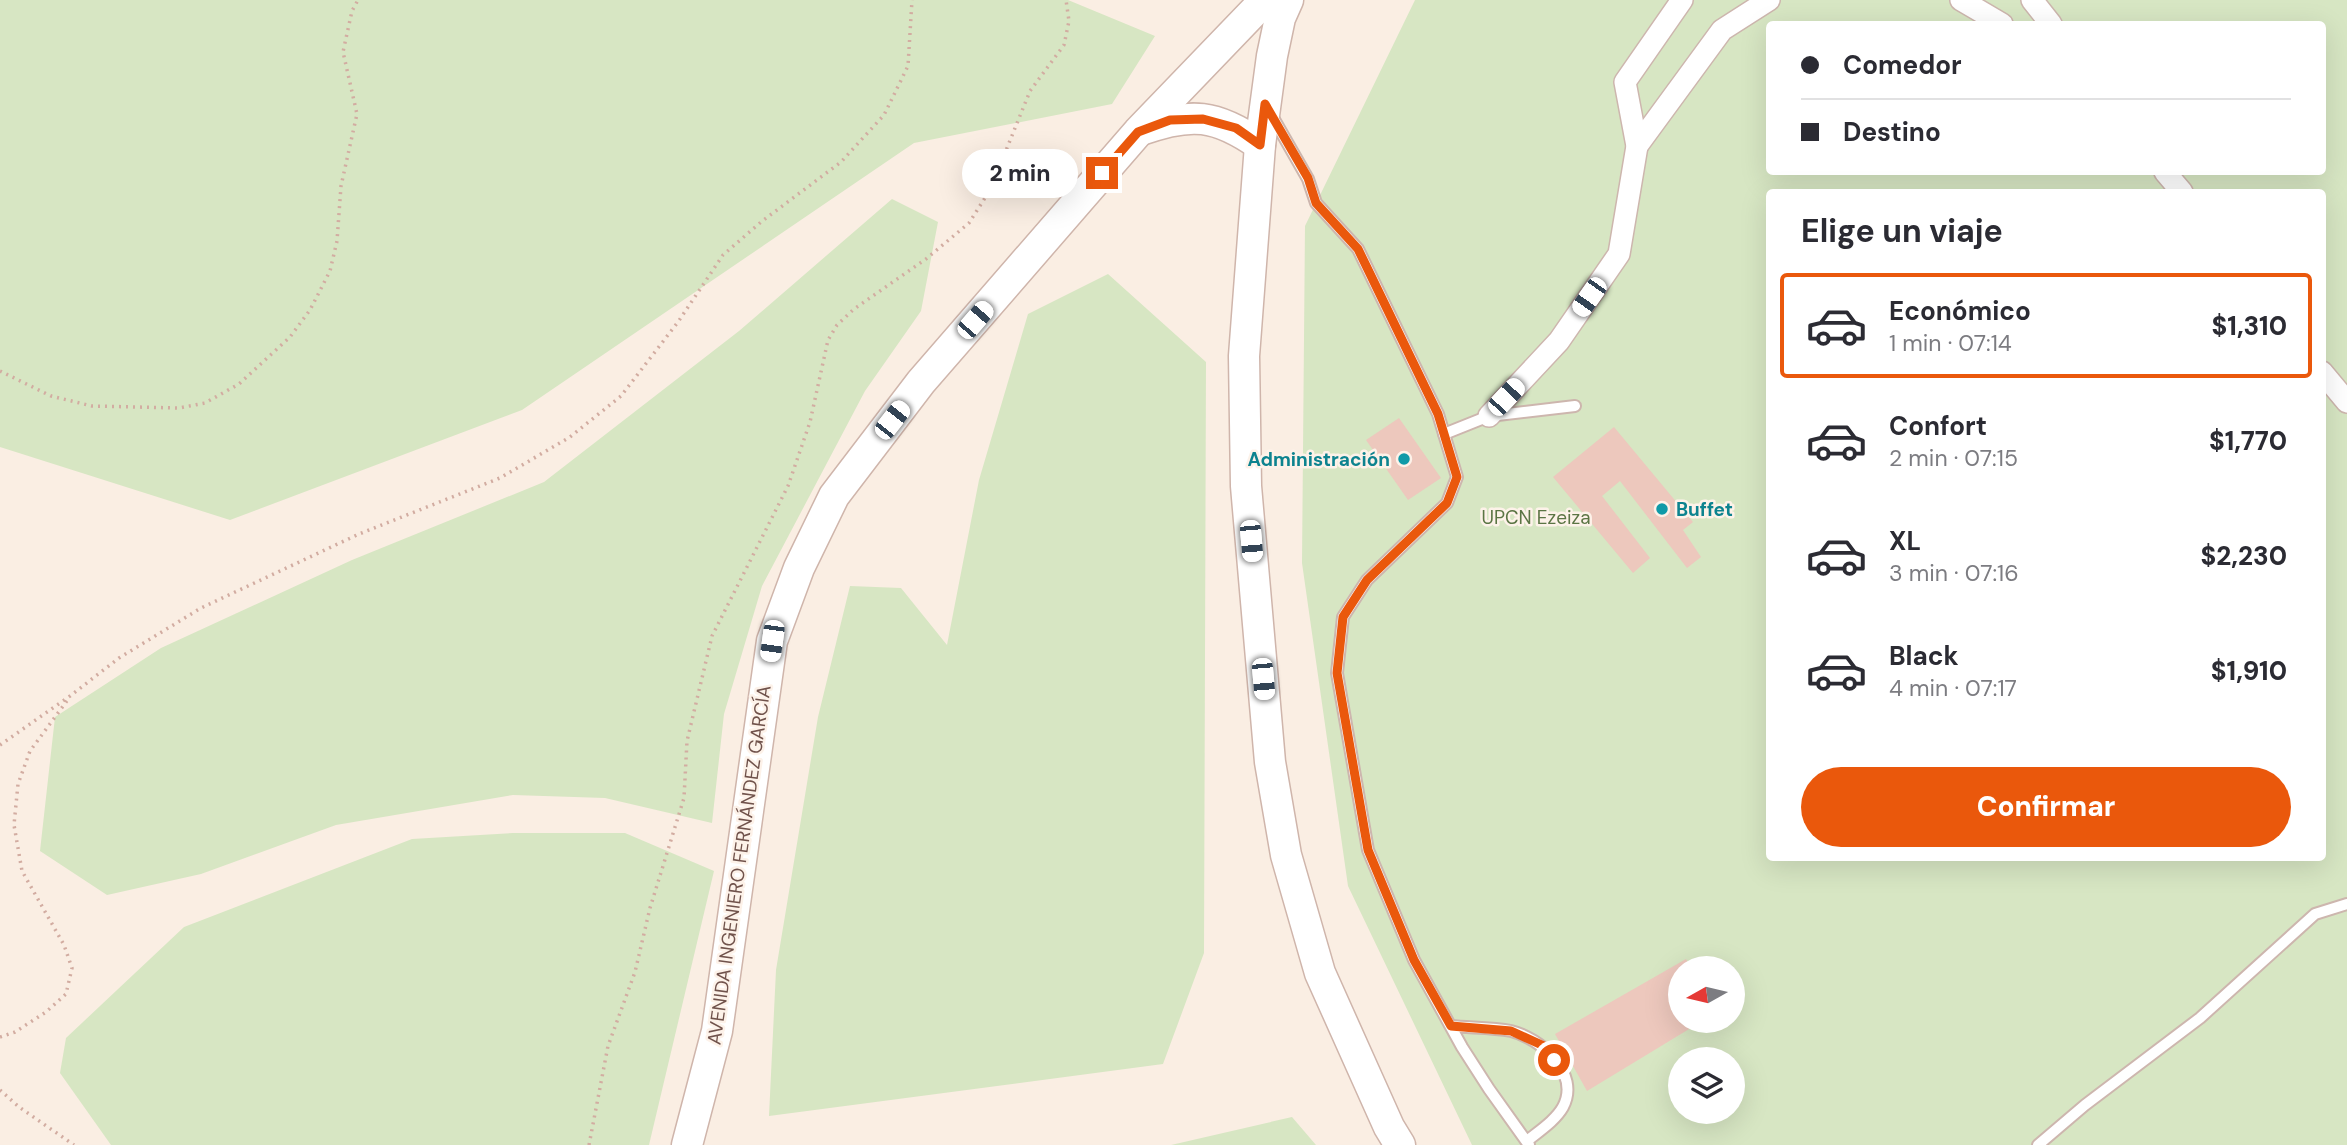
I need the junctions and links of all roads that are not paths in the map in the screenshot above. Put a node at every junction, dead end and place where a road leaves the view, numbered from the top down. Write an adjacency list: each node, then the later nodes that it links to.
1 (1265, 0): 10 (street, AVENIDA INGENIERO FERNÁNDEZ GARCÍA)
2 (1288, 0): 9 (street)
3 (1682, 0): 12 (street)
4 (1769, 0): 12 (street)
5 (1961, 0): 7 (street)
6 (2032, 0): 8 (street)
7 (1997, 21)
8 (2049, 21)
9 (1265, 104): 11 (street); 19 (lane)
10 (1138, 132): 11 (street); 23 (street, AVENIDA INGENIERO FERNÁNDEZ GARCÍA)
11 (1260, 145): 24 (street)
12 (1637, 146): 18 (street)
13 (2168, 175): 14 (street)
14 (2179, 189)
15 (2326, 377): 16 (street)
16 (2347, 402)
17 (1575, 406): 18 (lane)
18 (1489, 416): 19 (lane)
19 (1444, 434): 21 (lane)
20 (2347, 904): 25 (lane)
21 (1451, 1026): 22 (lane); 22 (lane)
22 (1528, 1143)
23 (687, 1145)
24 (1400, 1145)
25 (2038, 1145)

